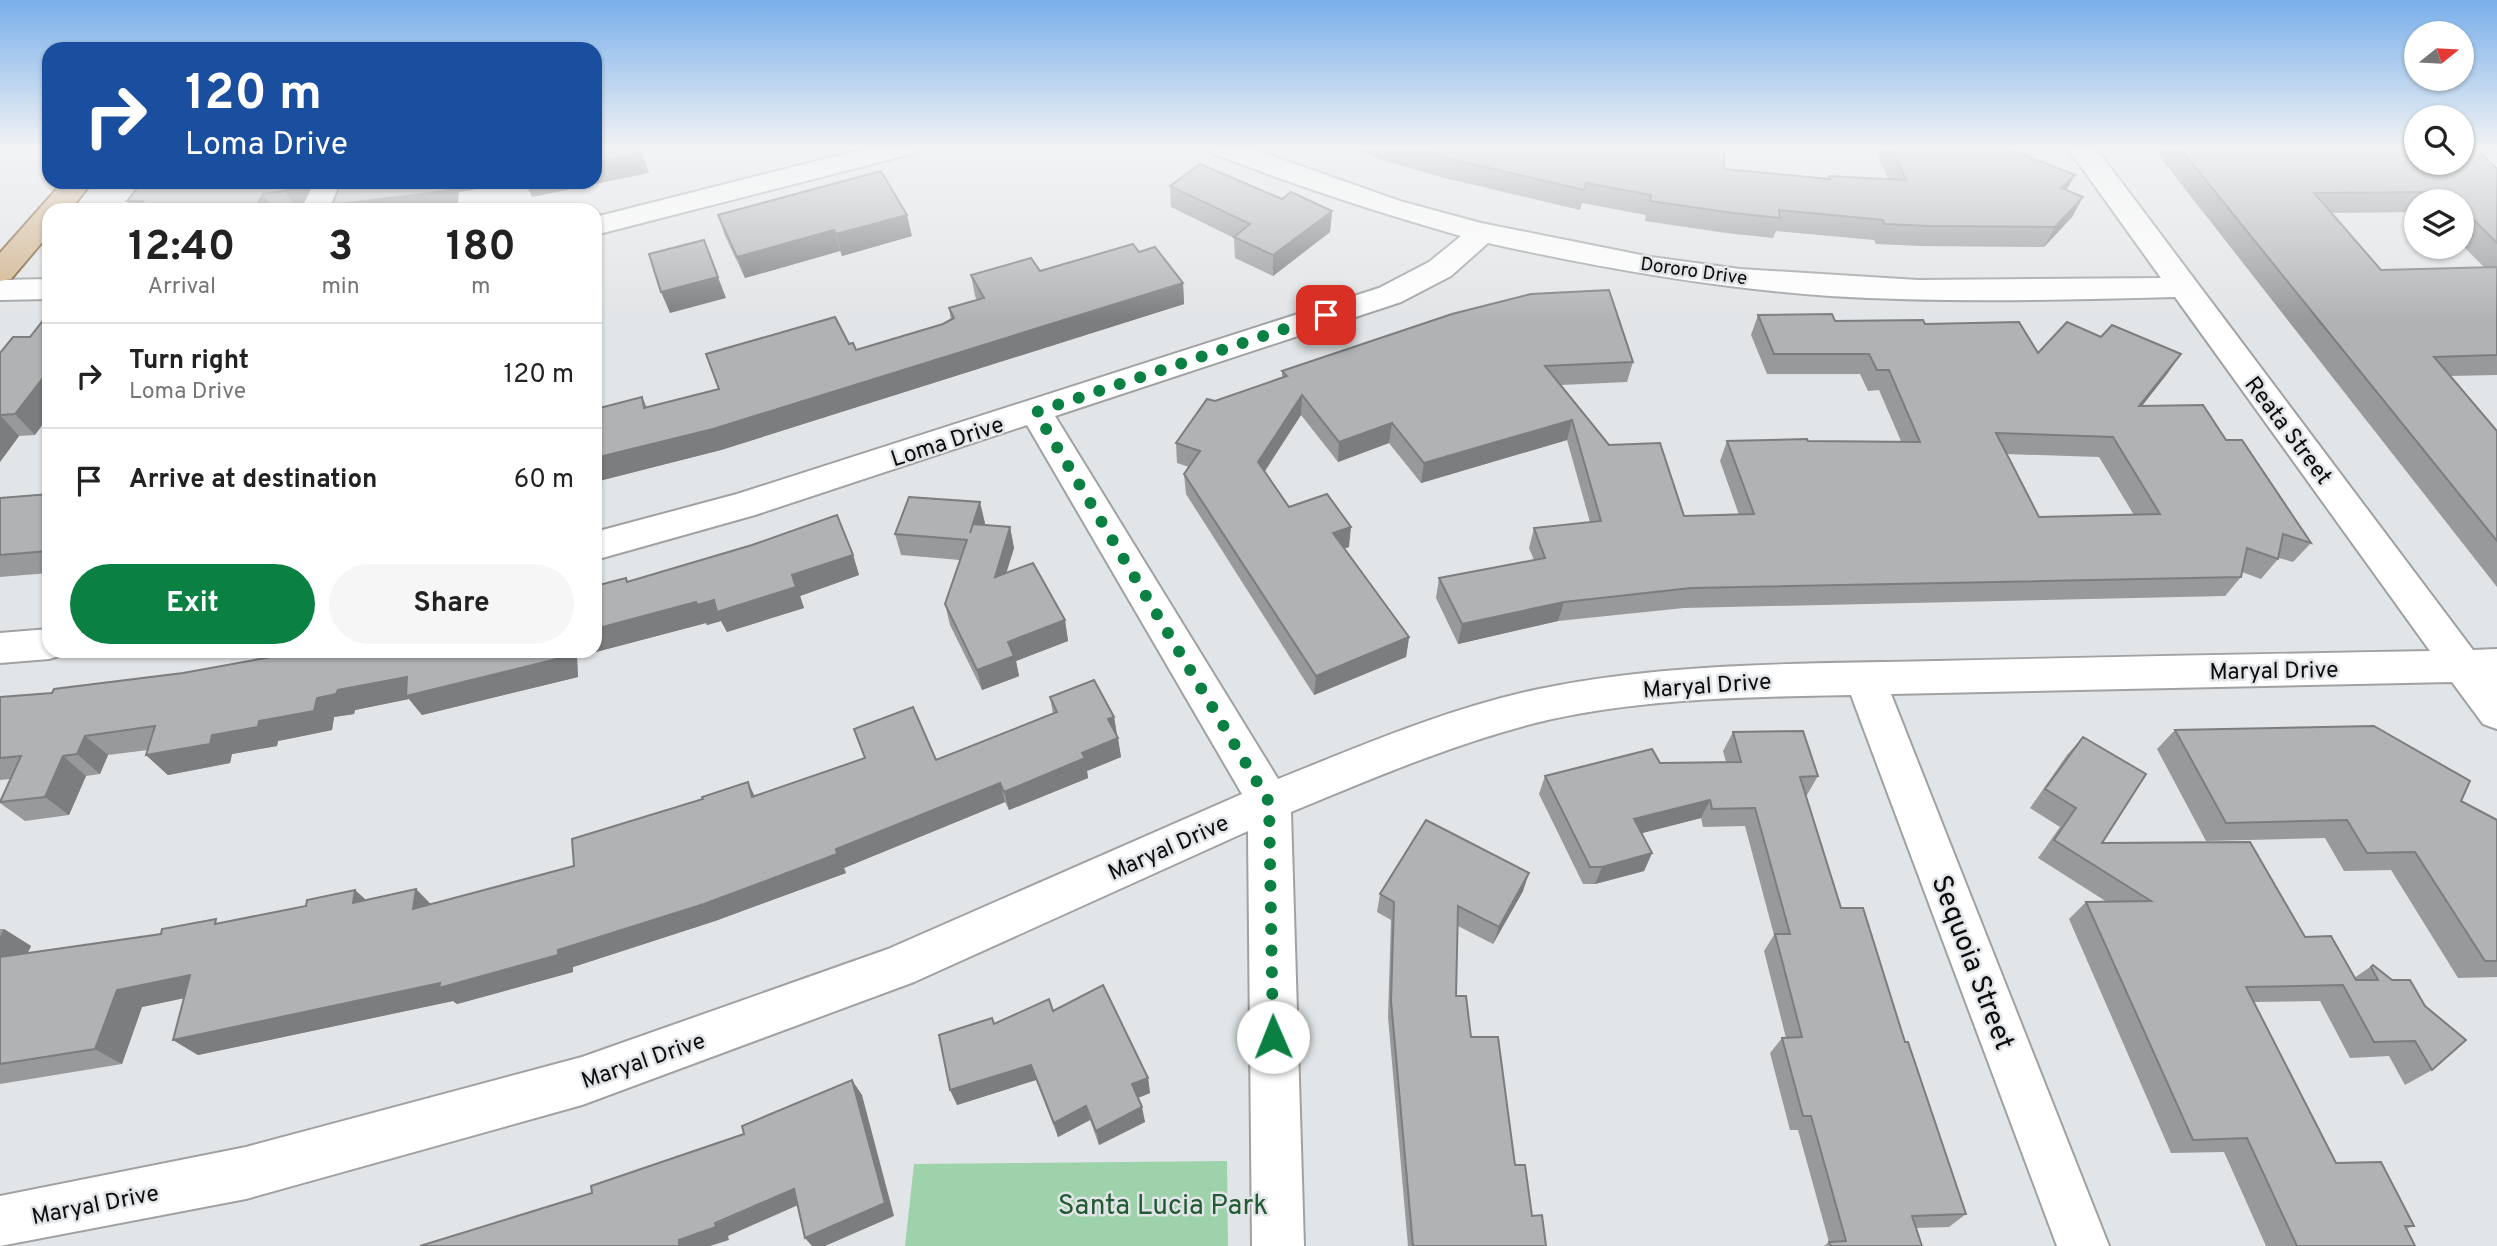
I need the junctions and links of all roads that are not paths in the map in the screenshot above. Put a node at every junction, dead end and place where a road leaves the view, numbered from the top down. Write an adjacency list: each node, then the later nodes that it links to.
1 (677, 205): 5 (street)
2 (1385, 205): 6 (street, Dororo Drive)
3 (2123, 205): 8 (street, Reata Street)
4 (42, 224): 7 (main road)
5 (602, 224)
6 (1482, 233): 8 (street, Dororo Drive); 11 (street, Loma Drive)
7 (0, 272)
8 (2183, 288): 15 (street, Reata Street)
9 (42, 289): 10 (street)
10 (0, 290)
11 (1036, 412): 12 (street, Loma Drive); 18 (street)
12 (602, 545)
13 (42, 644): 14 (street)
14 (0, 648)
15 (2480, 666): 16 (street, Maryal Drive); 17 (street, Reata Street)
16 (1866, 678): 18 (street, Maryal Drive); 21 (street, Sequoia Street)
17 (2497, 712)
18 (1269, 802): 19 (street, Maryal Drive); 20 (street)
19 (0, 1222)
20 (1278, 1246)
21 (2083, 1246)

